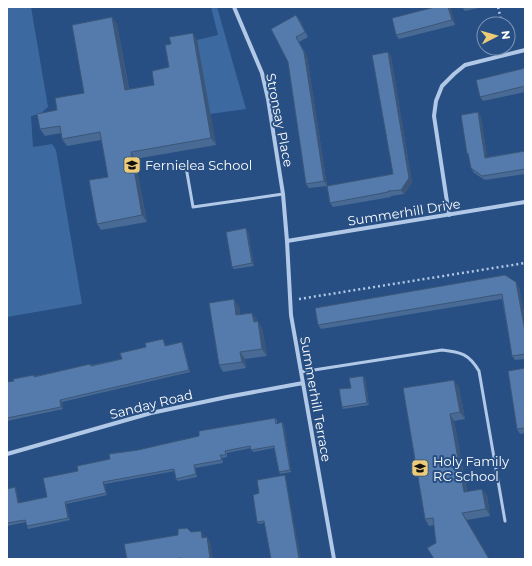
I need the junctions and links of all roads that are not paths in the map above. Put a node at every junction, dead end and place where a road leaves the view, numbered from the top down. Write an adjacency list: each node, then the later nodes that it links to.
1 (234, 7): 4 (street, Stronsay Place)
2 (525, 50): 6 (street)
3 (186, 167): 4 (lane)
4 (283, 194): 7 (street, Stronsay Place)
5 (525, 202): 6 (street, Summerhill Drive)
6 (449, 215): 7 (street, Summerhill Drive)
7 (287, 241): 8 (street, Summerhill Terrace)
8 (301, 372): 9 (street, Summerhill Terrace); 11 (lane)
9 (303, 383): 10 (street, Sanday Road); 12 (street, Summerhill Terrace)
10 (7, 454)
11 (505, 521)
12 (334, 559)

